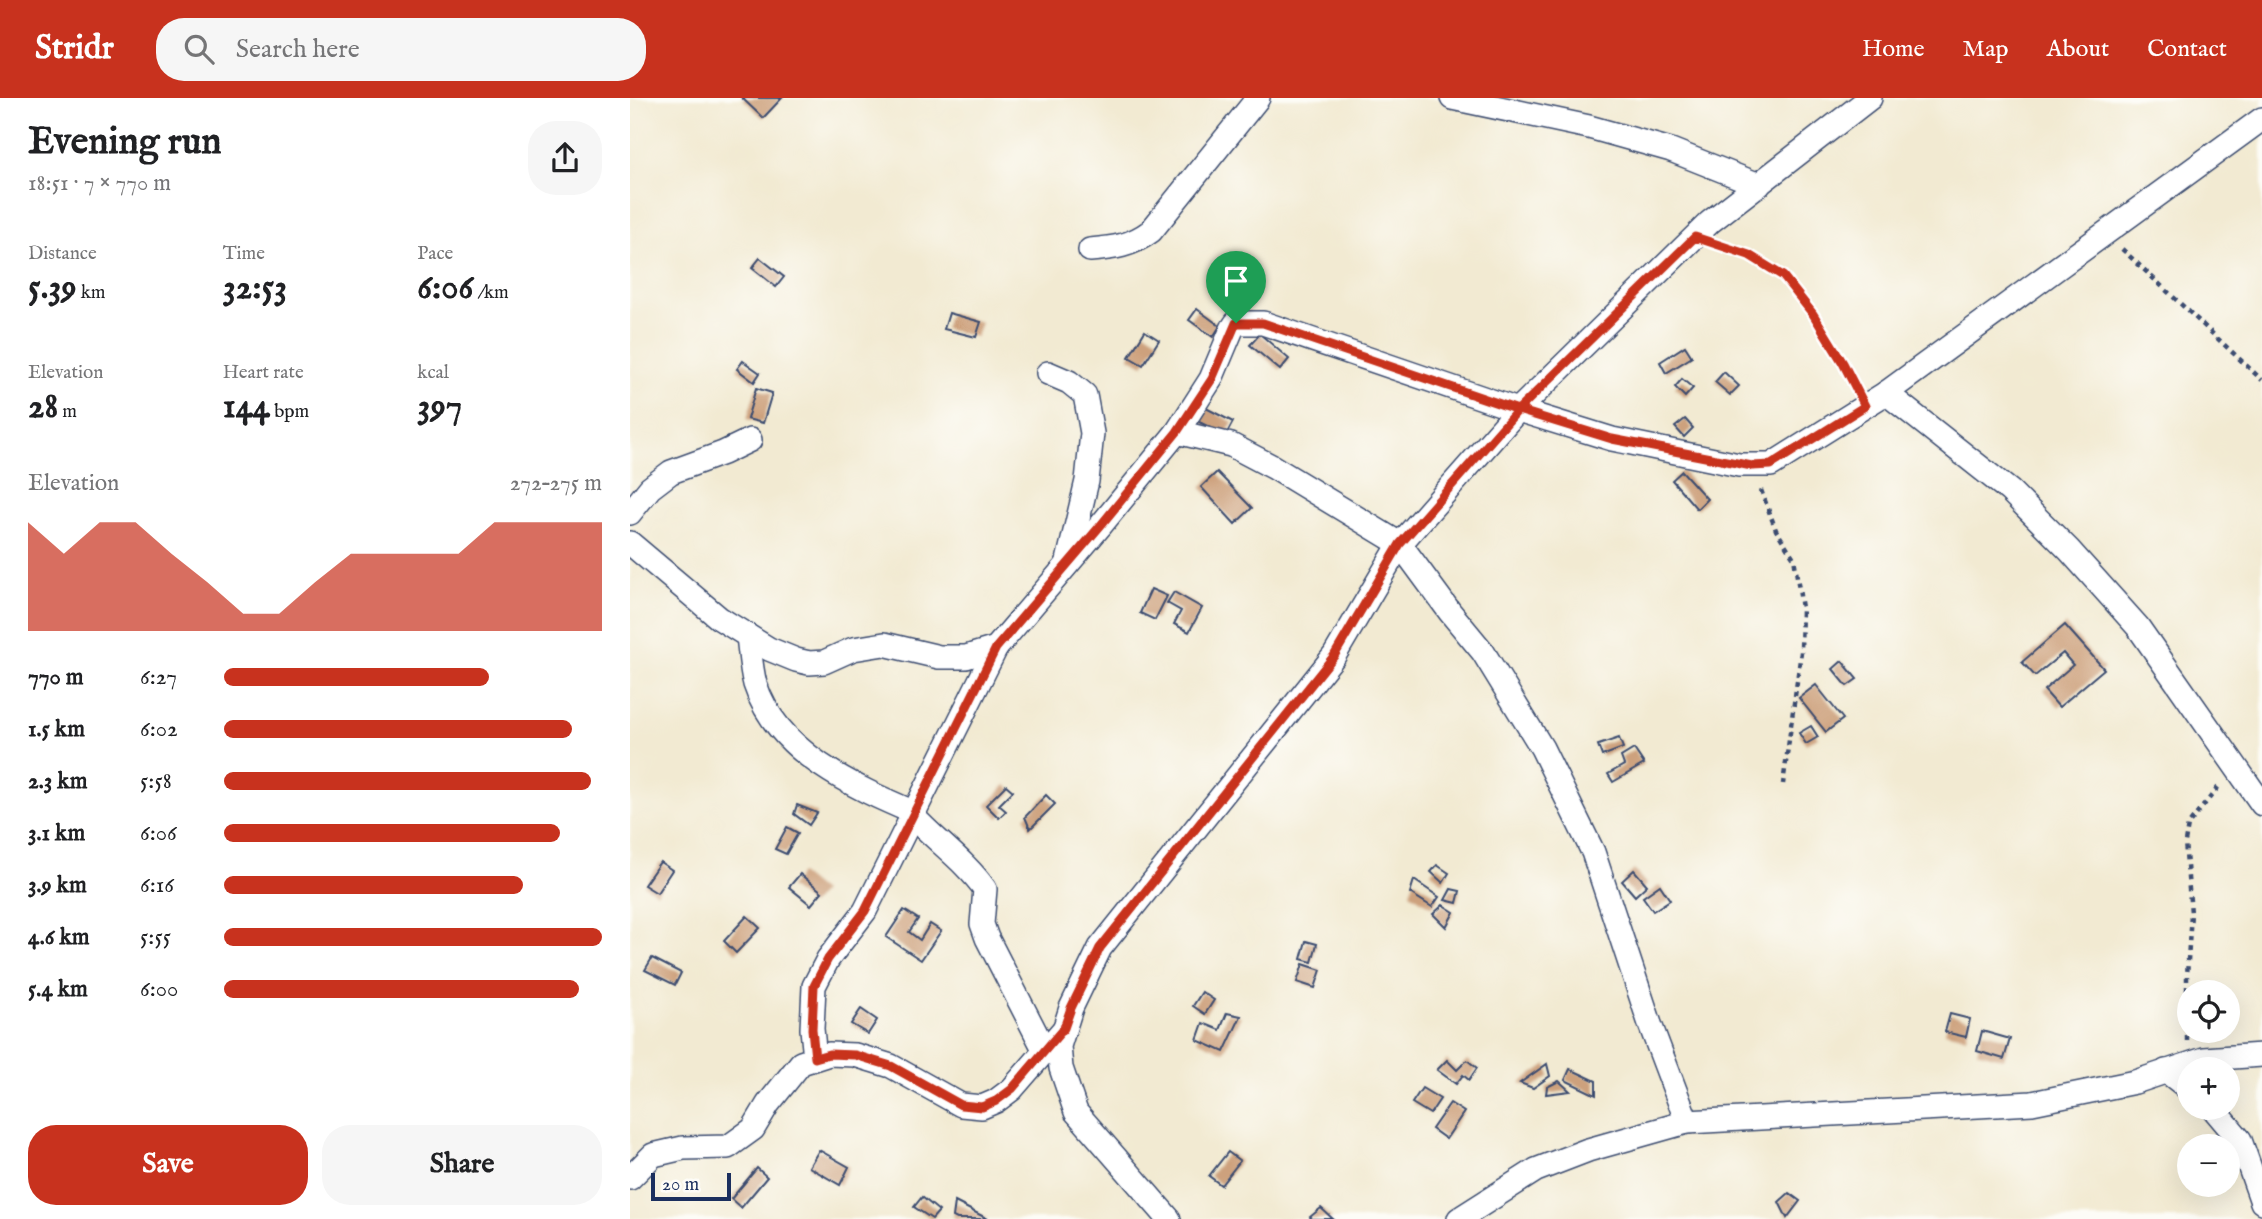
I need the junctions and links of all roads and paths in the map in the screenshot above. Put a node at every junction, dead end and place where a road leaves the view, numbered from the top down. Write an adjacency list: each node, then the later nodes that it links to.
1 (1258, 98): 8 (street)
2 (1452, 98): 5 (street)
3 (1870, 98): 5 (street)
4 (2262, 119): 6 (street)
5 (1759, 185): 7 (street)
6 (2105, 233): 10 (path); 11 (street)
7 (1695, 237): 12 (path); 13 (street)
8 (1090, 250)
9 (1048, 373): 20 (street)
10 (2262, 380)
11 (1886, 393): 12 (street); 23 (street)
12 (1865, 406): 16 (street)
13 (1518, 410): 14 (street); 16 (street); 19 (street)
14 (1177, 432): 19 (street); 20 (street)
15 (750, 440): 17 (street)
16 (1752, 466): 24 (path)
17 (630, 513)
18 (630, 543): 21 (street)
19 (1400, 544): 27 (street); 37 (street)
20 (1067, 564): 22 (street)
21 (748, 636): 22 (street); 26 (street)
22 (996, 648): 26 (street)
23 (2236, 766): 25 (street); 30 (path)
24 (1783, 784)
25 (2262, 804)
26 (914, 815): 28 (street); 32 (street)
27 (1064, 1028): 28 (street); 40 (street)
28 (1045, 1051): 32 (street)
29 (2262, 1055): 31 (street)
30 (2188, 1057)
31 (2233, 1057)
32 (815, 1058): 38 (street)
33 (2177, 1068): 34 (street)
34 (2166, 1072): 35 (street); 37 (street)
35 (2177, 1080)
36 (2223, 1120): 39 (street)
37 (1687, 1122): 41 (street)
38 (630, 1178)
39 (2262, 1202)
40 (1169, 1219)
41 (1459, 1219)

